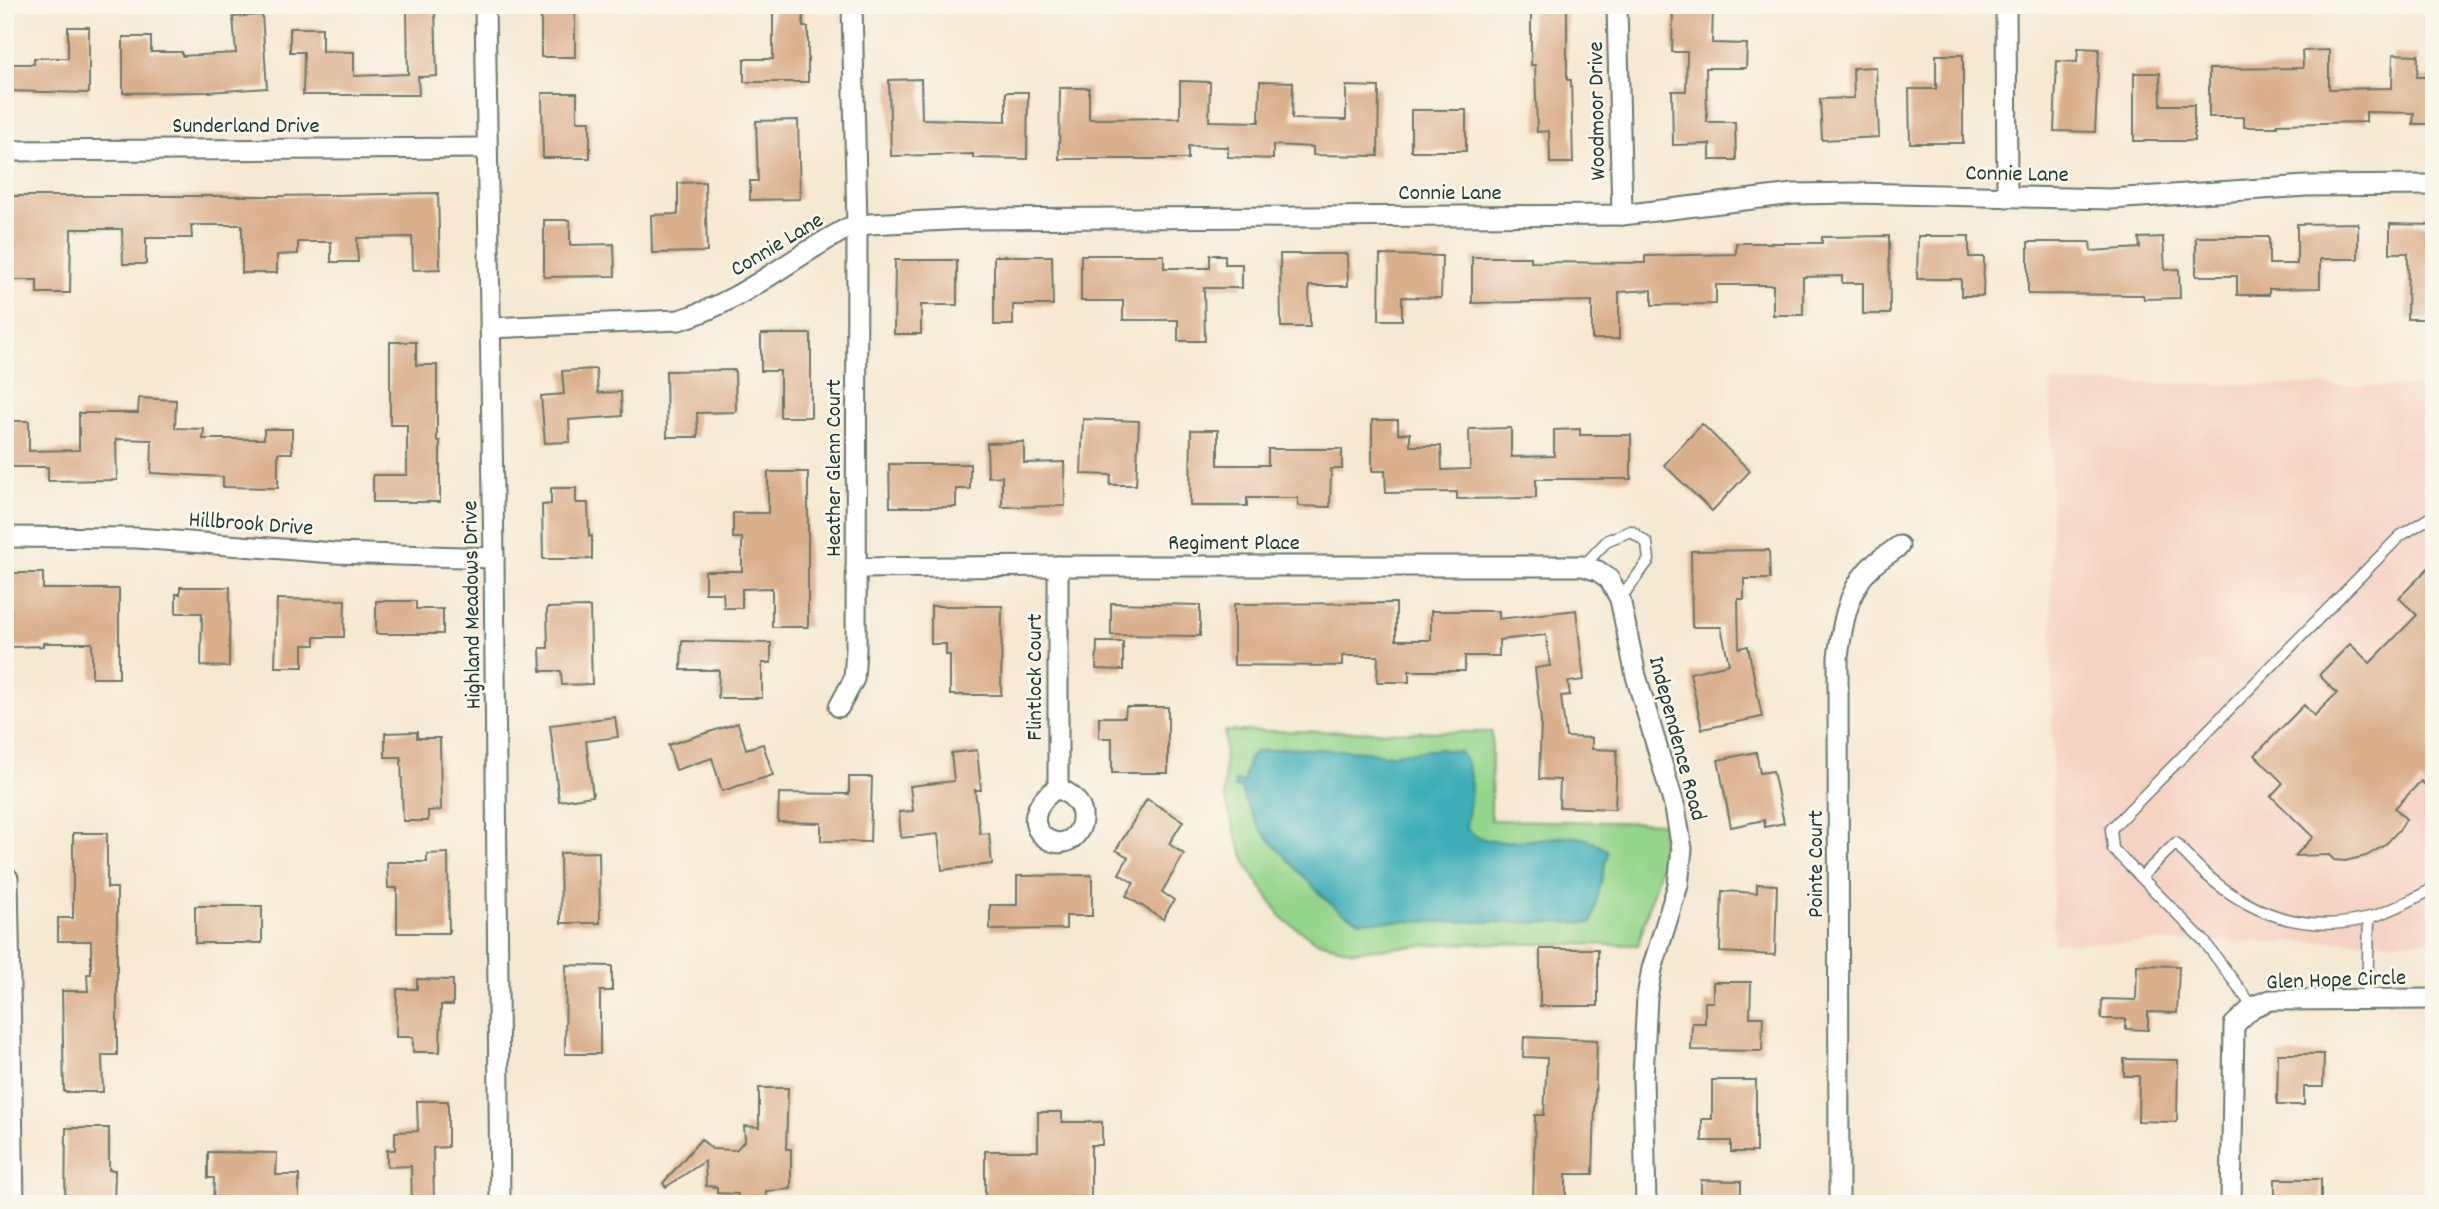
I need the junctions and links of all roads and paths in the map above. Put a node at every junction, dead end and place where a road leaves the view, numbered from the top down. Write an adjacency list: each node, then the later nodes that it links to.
1 (485, 5): 5 (street, Highland Meadows Drive)
2 (852, 5): 10 (street, Heather Glenn Court)
3 (1617, 5): 9 (street, Woodmoor Drive)
4 (2006, 5): 8 (street)
5 (487, 148): 6 (street, Sunderland Drive); 11 (street, Highland Meadows Drive)
6 (5, 151)
7 (2434, 185): 8 (street, Connie Lane)
8 (2007, 197): 9 (street, Connie Lane)
9 (1622, 215): 10 (street, Connie Lane)
10 (857, 226): 11 (street, Connie Lane); 18 (street, Heather Glenn Court)
11 (490, 328): 15 (street, Highland Meadows Drive)
12 (2434, 515): 23 (lane)
13 (5, 537): 15 (street, Hillbrook Drive)
14 (1899, 546): 33 (street, Pointe Court)
15 (494, 558): 31 (street, Highland Meadows Drive)
16 (1058, 566): 17 (street, Regiment Place); 18 (street, Regiment Place); 22 (street, Flintlock Court)
17 (1583, 566): 19 (street, Regiment Place); 20 (lane)
18 (856, 568): 21 (street, Heather Glenn Court)
19 (1609, 579): 20 (street, Independence Road)
20 (1620, 599): 32 (street, Independence Road)
21 (839, 707)
22 (1058, 788)
23 (2141, 877): 26 (lane); 29 (lane)
24 (8, 878): 30 (street)
25 (2434, 888): 26 (lane)
26 (2369, 917): 28 (lane)
27 (2434, 999): 28 (street, Glen Hope Circle)
28 (2367, 1000): 29 (street, Glen Hope Circle)
29 (2249, 1012): 34 (street)
30 (14, 1204)
31 (500, 1204)
32 (1646, 1204)
33 (1839, 1204)
34 (2231, 1204)

